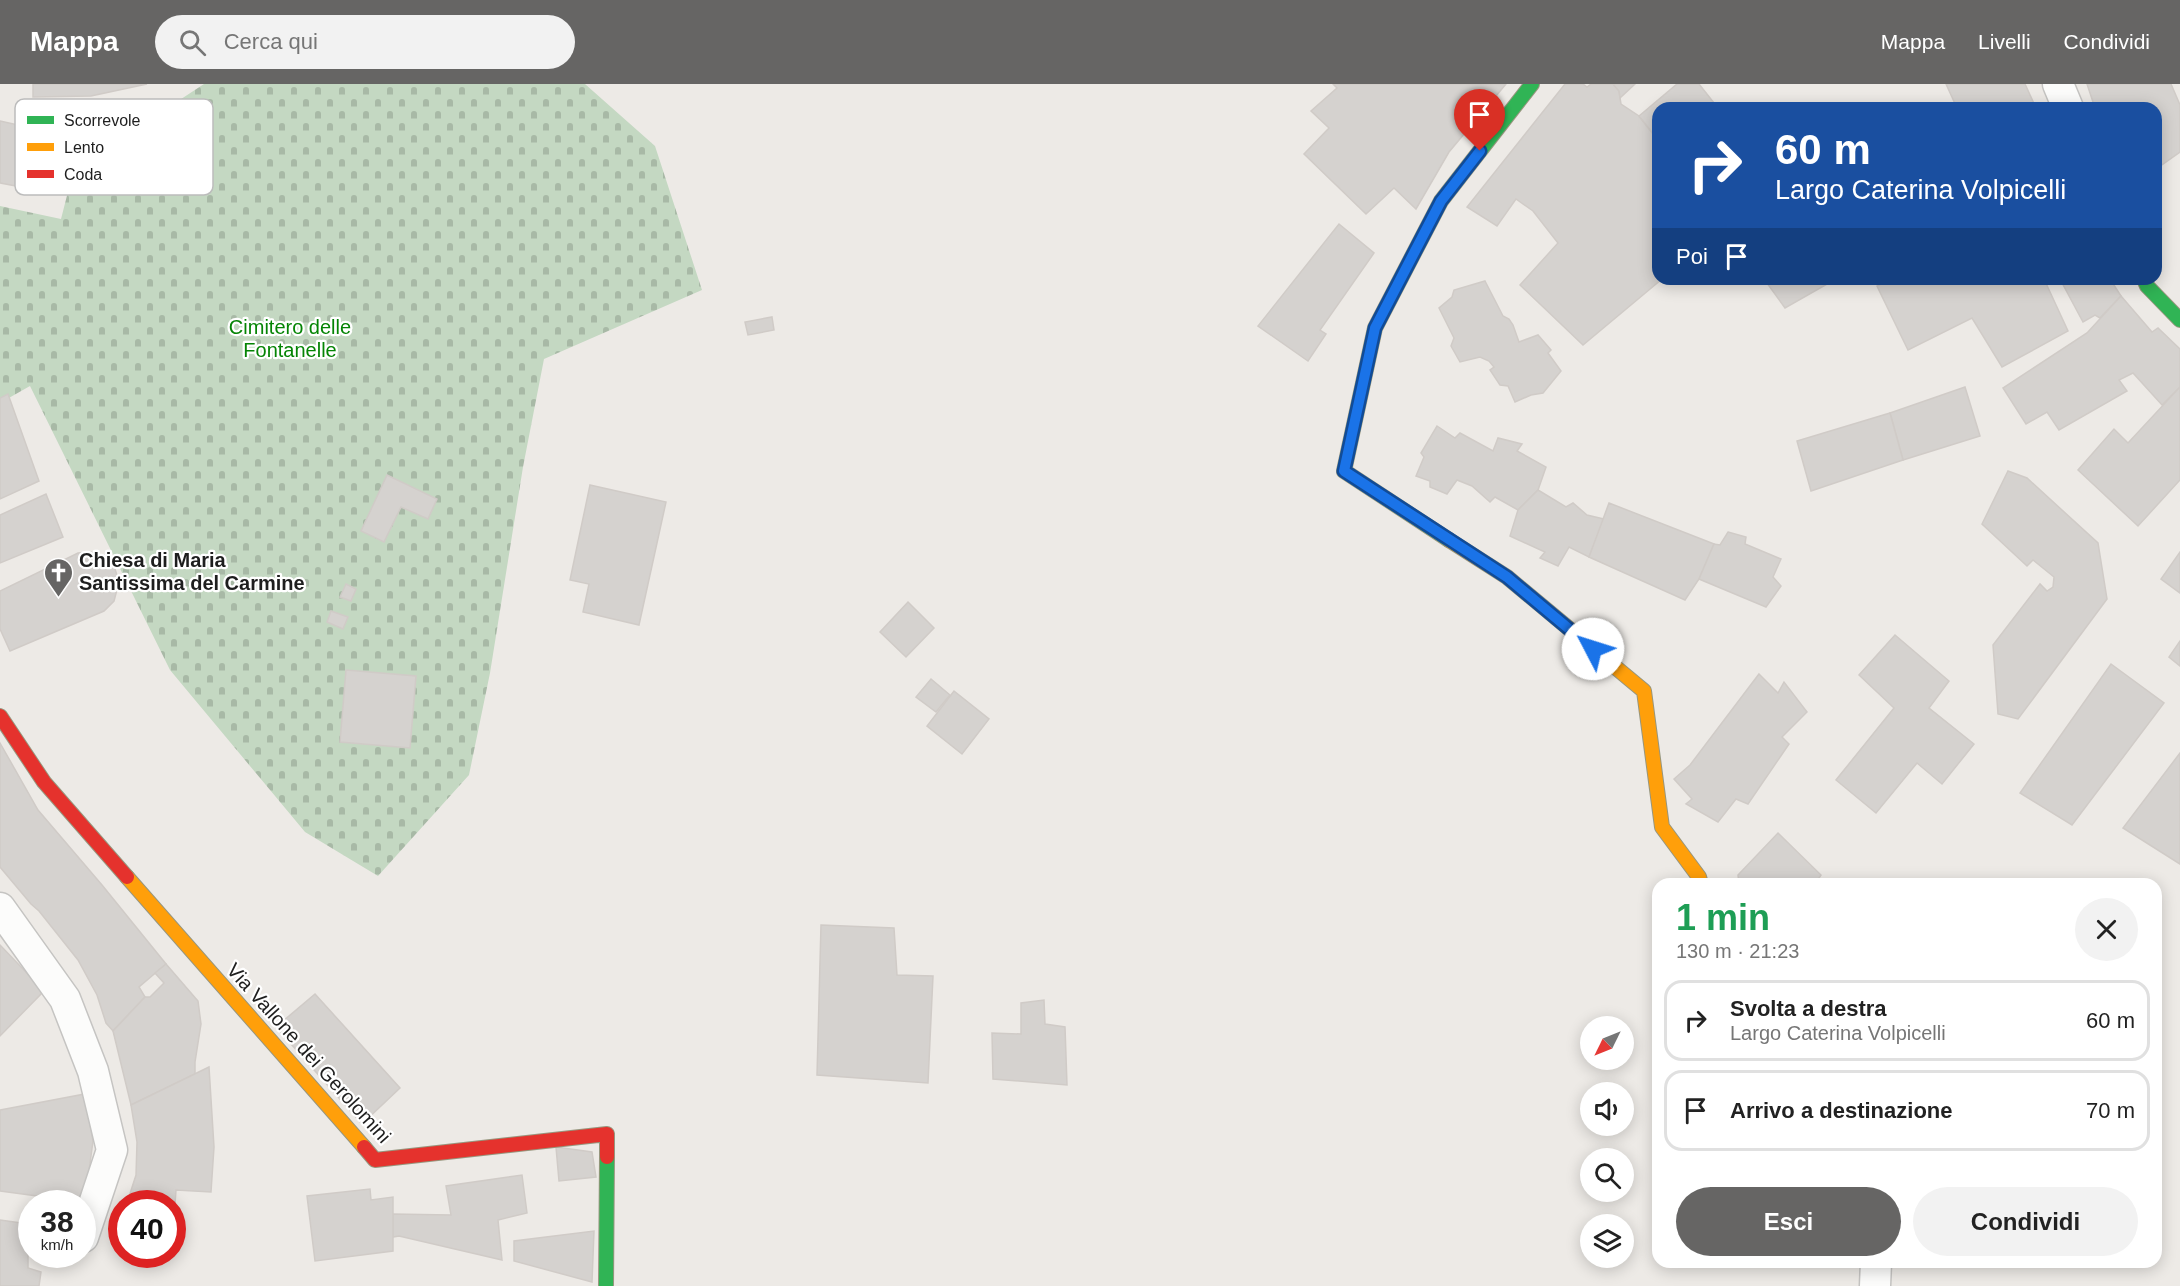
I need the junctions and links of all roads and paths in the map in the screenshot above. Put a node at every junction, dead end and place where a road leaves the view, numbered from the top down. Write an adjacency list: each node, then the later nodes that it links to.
1 (1532, 84): 7 (street)
2 (2058, 84): 3 (street)
3 (2066, 102)
4 (2147, 285): 5 (street)
5 (2180, 320)
6 (0, 716): 11 (street, Via Vallone dei Gerolomini)
7 (1699, 878)
8 (0, 908): 9 (street)
9 (96, 1198)
10 (1876, 1268): 12 (street)
11 (606, 1286)
12 (1875, 1286)

